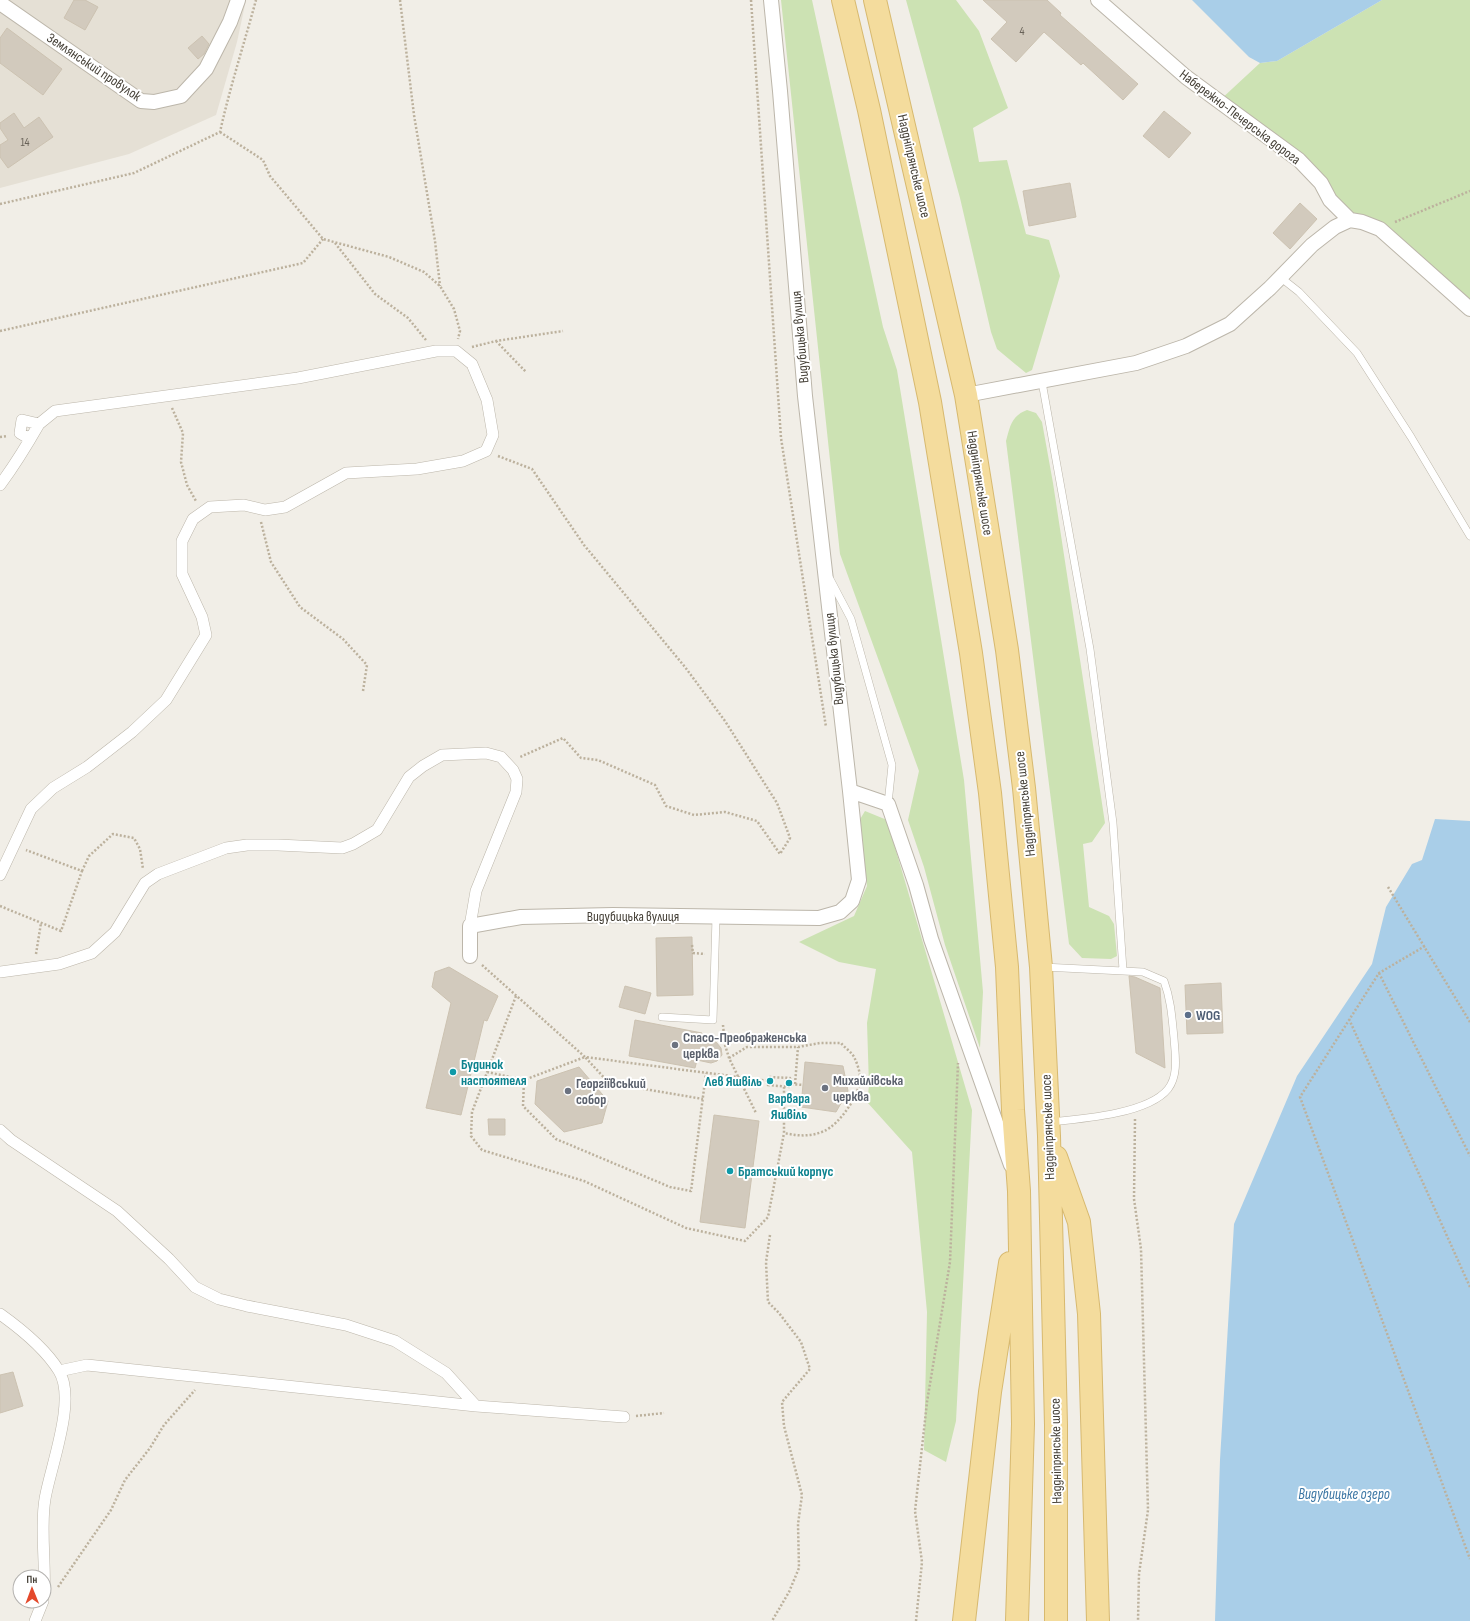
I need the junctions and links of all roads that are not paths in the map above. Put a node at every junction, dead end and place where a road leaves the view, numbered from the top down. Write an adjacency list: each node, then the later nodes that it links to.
1 (238, 0): 6 (street, Землянський провулок)
2 (771, 0): 16 (street, Видубицька вулиця)
3 (843, 0): 29 (main road)
4 (875, 0): 11 (main road, Наддніпрянське шосе)
5 (1098, 0): 7 (street, Набережно-Печерська дорога)
6 (0, 3)
7 (1350, 220): 8 (street); 9 (street)
8 (1280, 277): 10 (street); 15 (lane)
9 (1470, 309)
10 (1042, 382): 11 (street); 24 (lane)
11 (966, 395): 23 (main road, Наддніпрянське шосе)
12 (39, 424): 13 (street); 13 (street); 19 (street)
13 (30, 439): 14 (street)
14 (0, 486)
15 (1470, 536)
16 (825, 570): 17 (street, Видубицька вулиця); 18 (lane)
17 (850, 791): 18 (street); 20 (street, Видубицька вулиця)
18 (888, 804): 29 (street)
19 (0, 875)
20 (716, 917): 21 (street, Видубицька вулиця); 26 (lane)
21 (470, 926): 22 (street); 25 (street)
22 (470, 956)
23 (1041, 967): 24 (lane); 27 (main road, Наддніпрянське шосе)
24 (1123, 970): 27 (lane)
25 (0, 972)
26 (662, 1017)
27 (1048, 1129): 39 (main road, Наддніпрянське шосе); 40 (main road)
28 (0, 1130): 32 (street)
29 (1019, 1198): 37 (main road); 38 (main road)
30 (0, 1314): 31 (street)
31 (59, 1371): 32 (street); 34 (street)
32 (476, 1406): 33 (street)
33 (624, 1417)
34 (44, 1569)
35 (40, 1609): 36 (street)
36 (35, 1621)
37 (964, 1621)
38 (1018, 1621)
39 (1056, 1621)
40 (1098, 1621)

